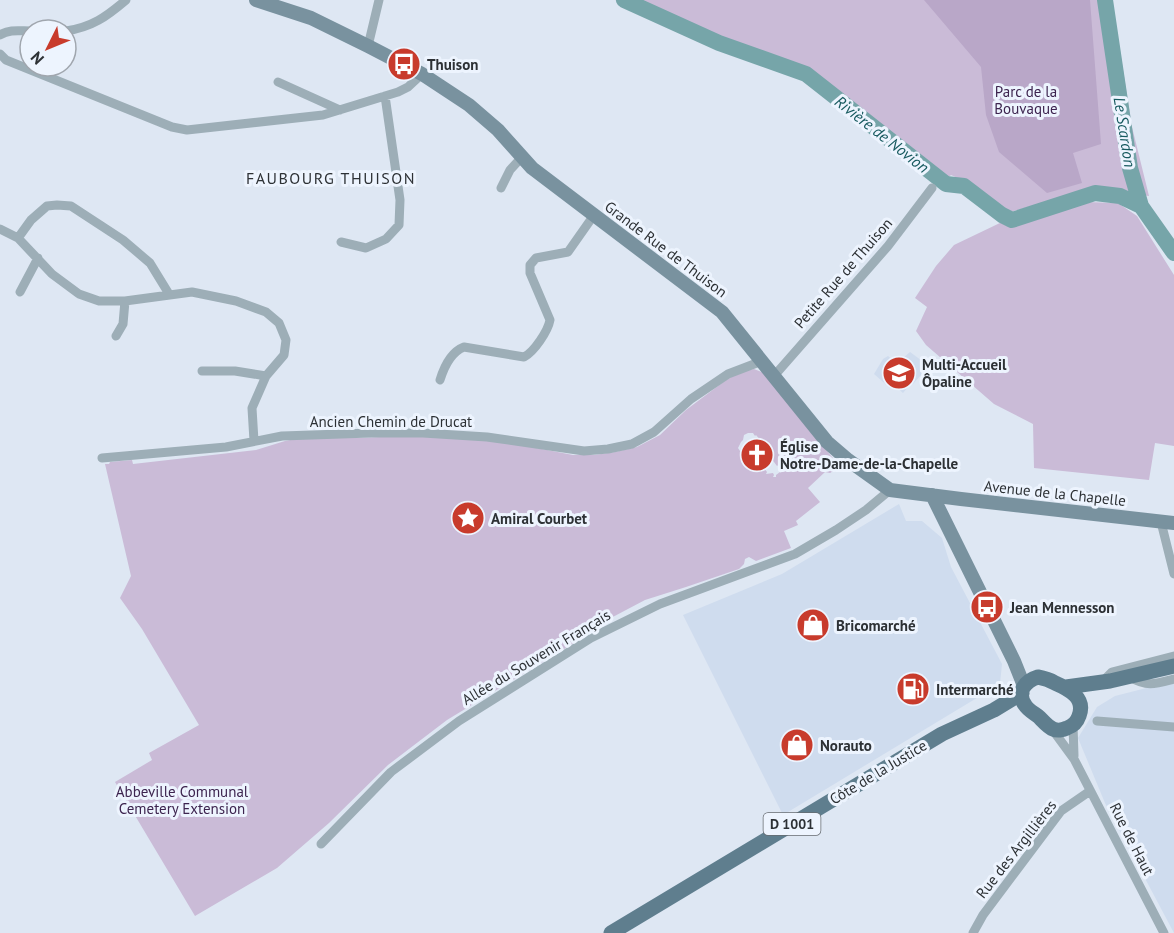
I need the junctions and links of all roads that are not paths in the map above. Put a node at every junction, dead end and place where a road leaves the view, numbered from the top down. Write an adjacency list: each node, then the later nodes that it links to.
1 (126, 0): 4 (street)
2 (256, 0): 7 (street, Grande Rue de Thuison)
3 (379, 0): 7 (street)
4 (78, 29)
5 (18, 31): 6 (street)
6 (0, 35)
7 (368, 46): 9 (street, Grande Rue de Thuison)
8 (0, 54): 12 (street)
9 (422, 74): 11 (street); 13 (street, Grande Rue de Thuison)
10 (278, 82): 12 (street)
11 (386, 96): 12 (street); 19 (street)
12 (340, 110)
13 (522, 157): 14 (street); 16 (street, Grande Rue de Thuison)
14 (501, 188)
15 (932, 188): 28 (street, Petite Rue de Thuison)
16 (594, 214): 25 (street, Grande Rue de Thuison); 29 (street)
17 (0, 229): 18 (street)
18 (18, 237): 20 (street); 22 (street)
19 (341, 242)
20 (38, 258): 21 (street); 23 (street)
21 (20, 292)
22 (169, 294): 23 (street); 27 (street)
23 (125, 301): 24 (street)
24 (116, 336)
25 (762, 361): 28 (street, Grande Rue de Thuison); 30 (street, Ancien Chemin de Drucat)
26 (202, 371): 27 (street)
27 (266, 376): 30 (street)
28 (774, 376): 32 (street, Grande Rue de Thuison)
29 (440, 380)
30 (254, 441): 31 (street, Ancien Chemin de Drucat)
31 (102, 458)
32 (890, 490): 33 (street, Grande Rue de Thuison); 54 (street, Allée du Souvenir Français)
33 (932, 495): 34 (street, Avenue de la Chapelle); 37 (street)
34 (1168, 522): 35 (street)
35 (1174, 573)
36 (1174, 656): 42 (street)
37 (1014, 661): 40 (street); 44 (street)
38 (1174, 666): 39 (main road)
39 (1130, 676): 41 (street); 42 (main road)
40 (1038, 677): 43 (main road); 44 (main road)
41 (1174, 679)
42 (1106, 682): 43 (main road); 45 (main road)
43 (1066, 687): 45 (main road)
44 (1023, 689): 46 (main road); 47 (main road, Côte de la Justice)
45 (1081, 705): 49 (main road)
46 (1027, 707): 47 (main road, Côte de la Justice / D 1001); 51 (main road)
47 (994, 710): 55 (main road, Côte de la Justice / D 1001)
48 (1097, 721): 50 (street)
49 (1073, 725): 51 (main road); 52 (street, Rue de Haut)
50 (1174, 727)
51 (1052, 729): 52 (street, Rue de Haut)
52 (1074, 759): 53 (street, Rue de Haut)
53 (1090, 791): 56 (street, Rue des Argillières); 57 (street, Rue de Haut)
54 (321, 843)
55 (611, 933)
56 (973, 933)
57 (1164, 933)

